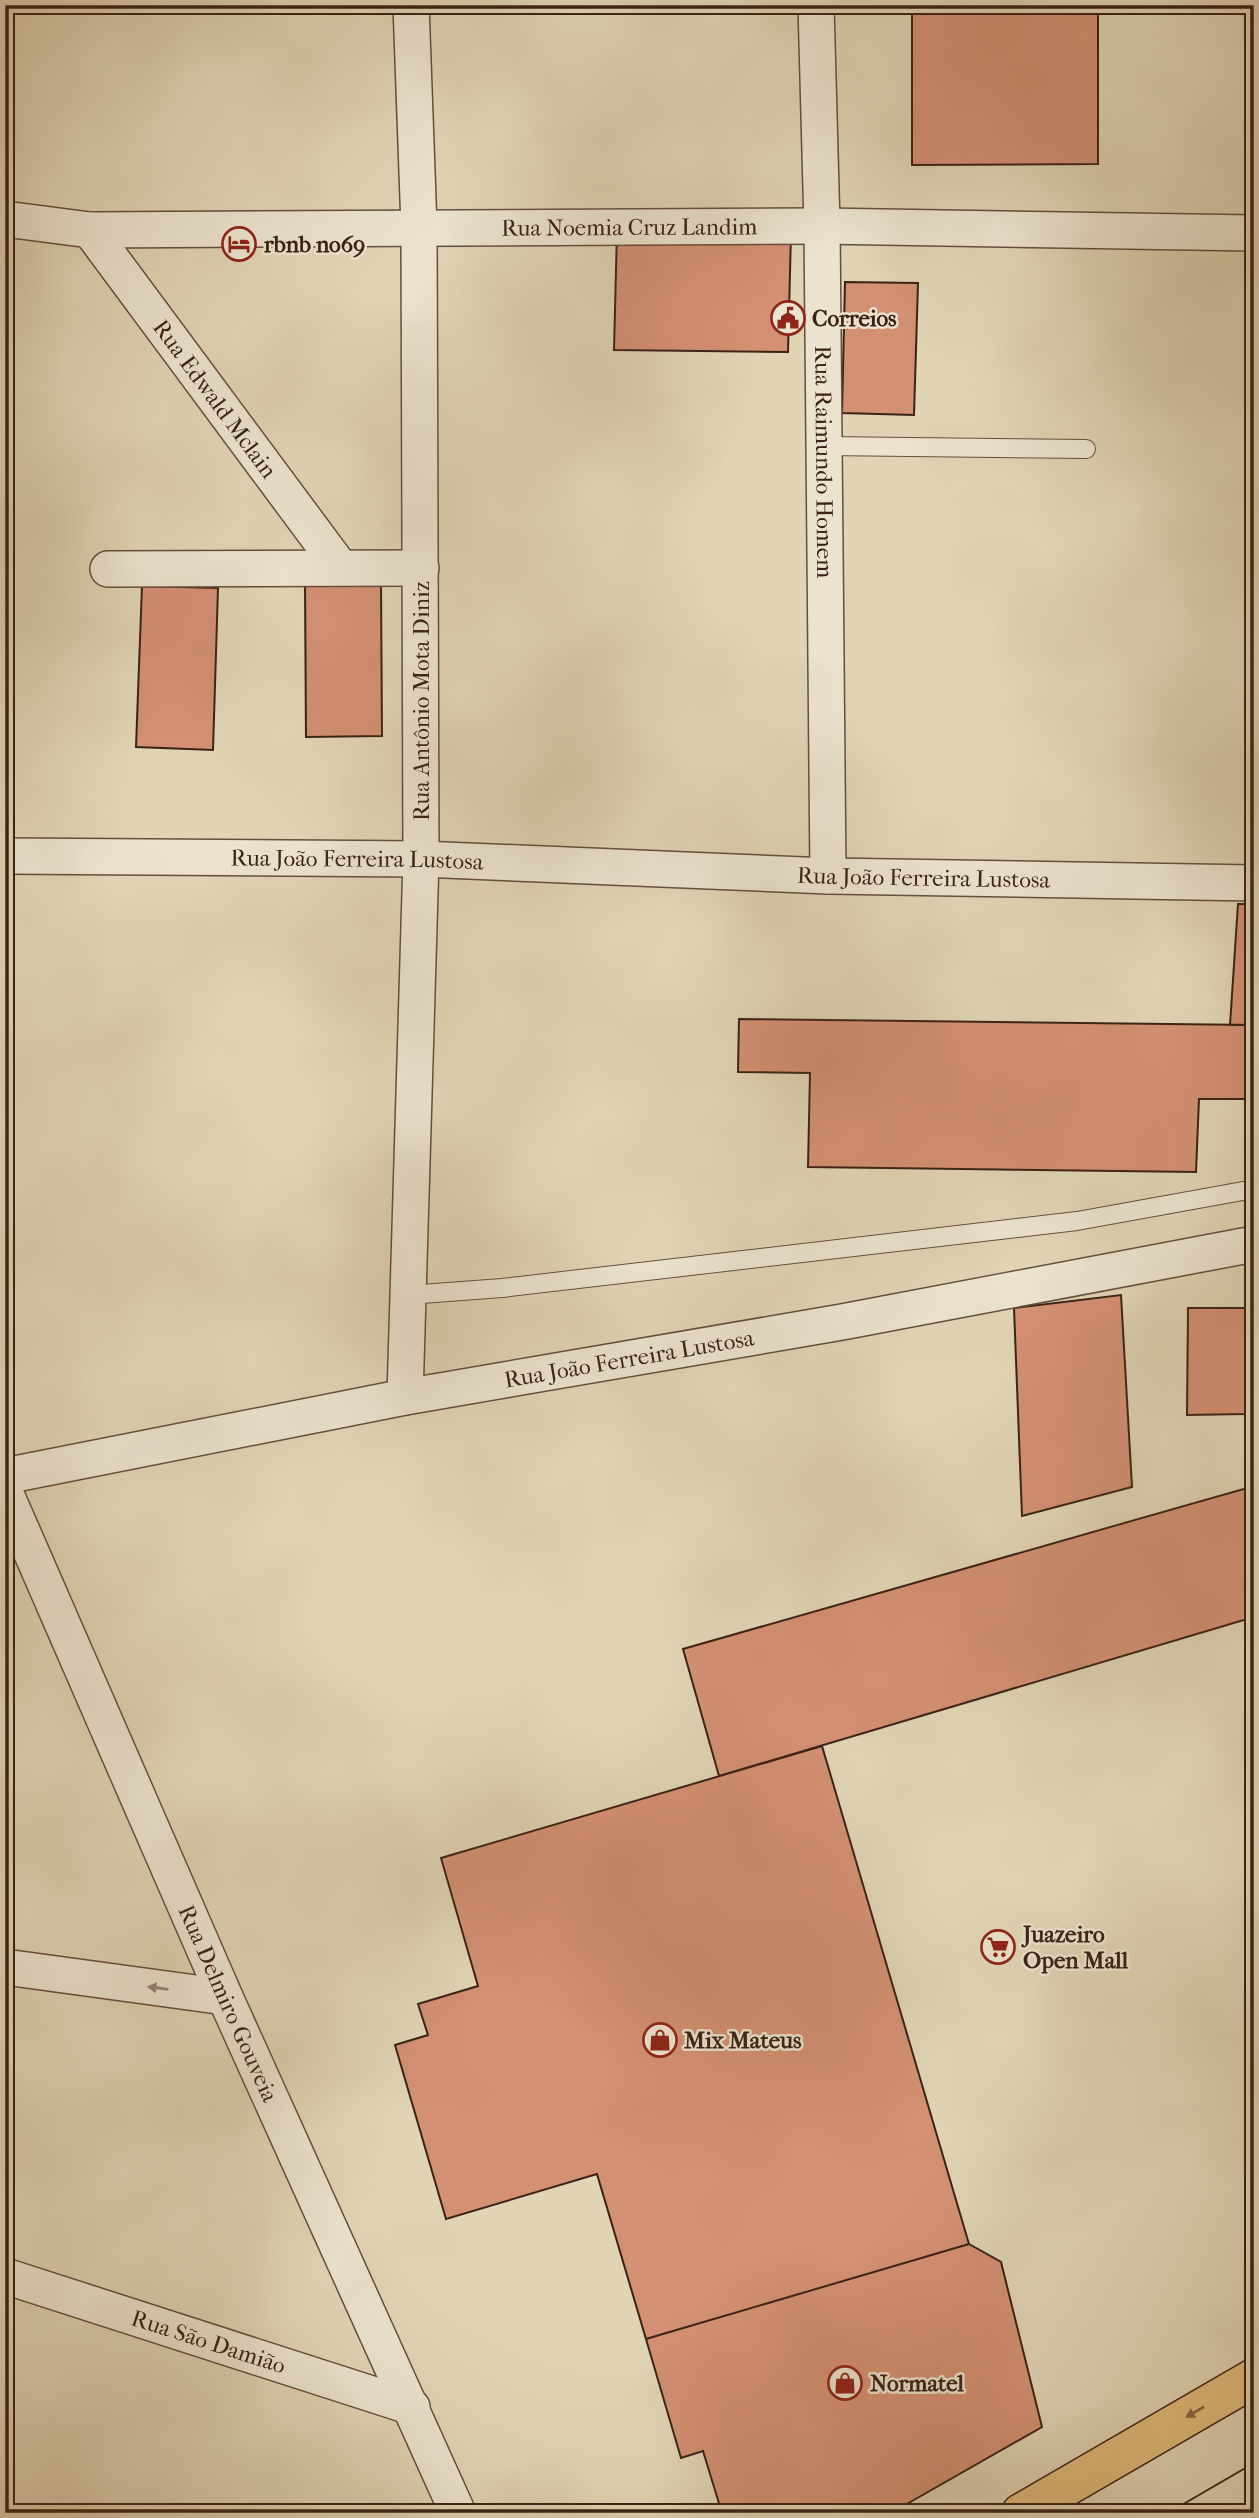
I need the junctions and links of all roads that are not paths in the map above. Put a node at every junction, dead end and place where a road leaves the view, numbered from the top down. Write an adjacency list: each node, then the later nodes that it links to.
1 (411, 5): 5 (street, Rua Antônio Mota Diniz)
2 (817, 5): 4 (street, Rua Raimundo Homem)
3 (5, 219): 6 (street, Rua Noemia Cruz Landim)
4 (822, 226): 5 (street, Rua Noemia Cruz Landim); 7 (street, Rua Noemia Cruz Landim); 8 (street, Rua Raimundo Homem)
5 (419, 227): 6 (street, Rua Noemia Cruz Landim); 11 (street, Rua Antônio Mota Diniz)
6 (90, 230): 10 (street, Rua Edwald Mclain)
7 (1254, 233)
8 (824, 446): 9 (lane); 15 (street, Rua Raimundo Homem)
9 (1086, 449)
10 (340, 567): 11 (street); 12 (street)
11 (421, 568): 14 (street, Rua Antônio Mota Diniz)
12 (108, 569)
13 (5, 856): 14 (street, Rua João Ferreira Lustosa)
14 (421, 859): 15 (street, Rua João Ferreira Lustosa); 19 (street, Rua Antônio Mota Diniz)
15 (828, 876): 16 (street, Rua João Ferreira Lustosa)
16 (1254, 883)
17 (1254, 1189): 19 (lane)
18 (1254, 1244): 20 (street, Rua João Ferreira Lustosa)
19 (408, 1295): 20 (street, Rua Antônio Mota Diniz)
20 (405, 1397): 21 (street, Rua João Ferreira Lustosa)
21 (5, 1476)
22 (5, 1492): 24 (street, Rua Delmiro Gouveia)
23 (5, 1967): 24 (street, one-way to 23)
24 (225, 1997): 27 (street, Rua Delmiro Gouveia)
25 (5, 2276): 27 (street, Rua São Damião)
26 (1254, 2378): 29 (main road, one-way to 29)
27 (412, 2407): 28 (street, Rua Delmiro Gouveia)
28 (458, 2513)
29 (1021, 2513)

